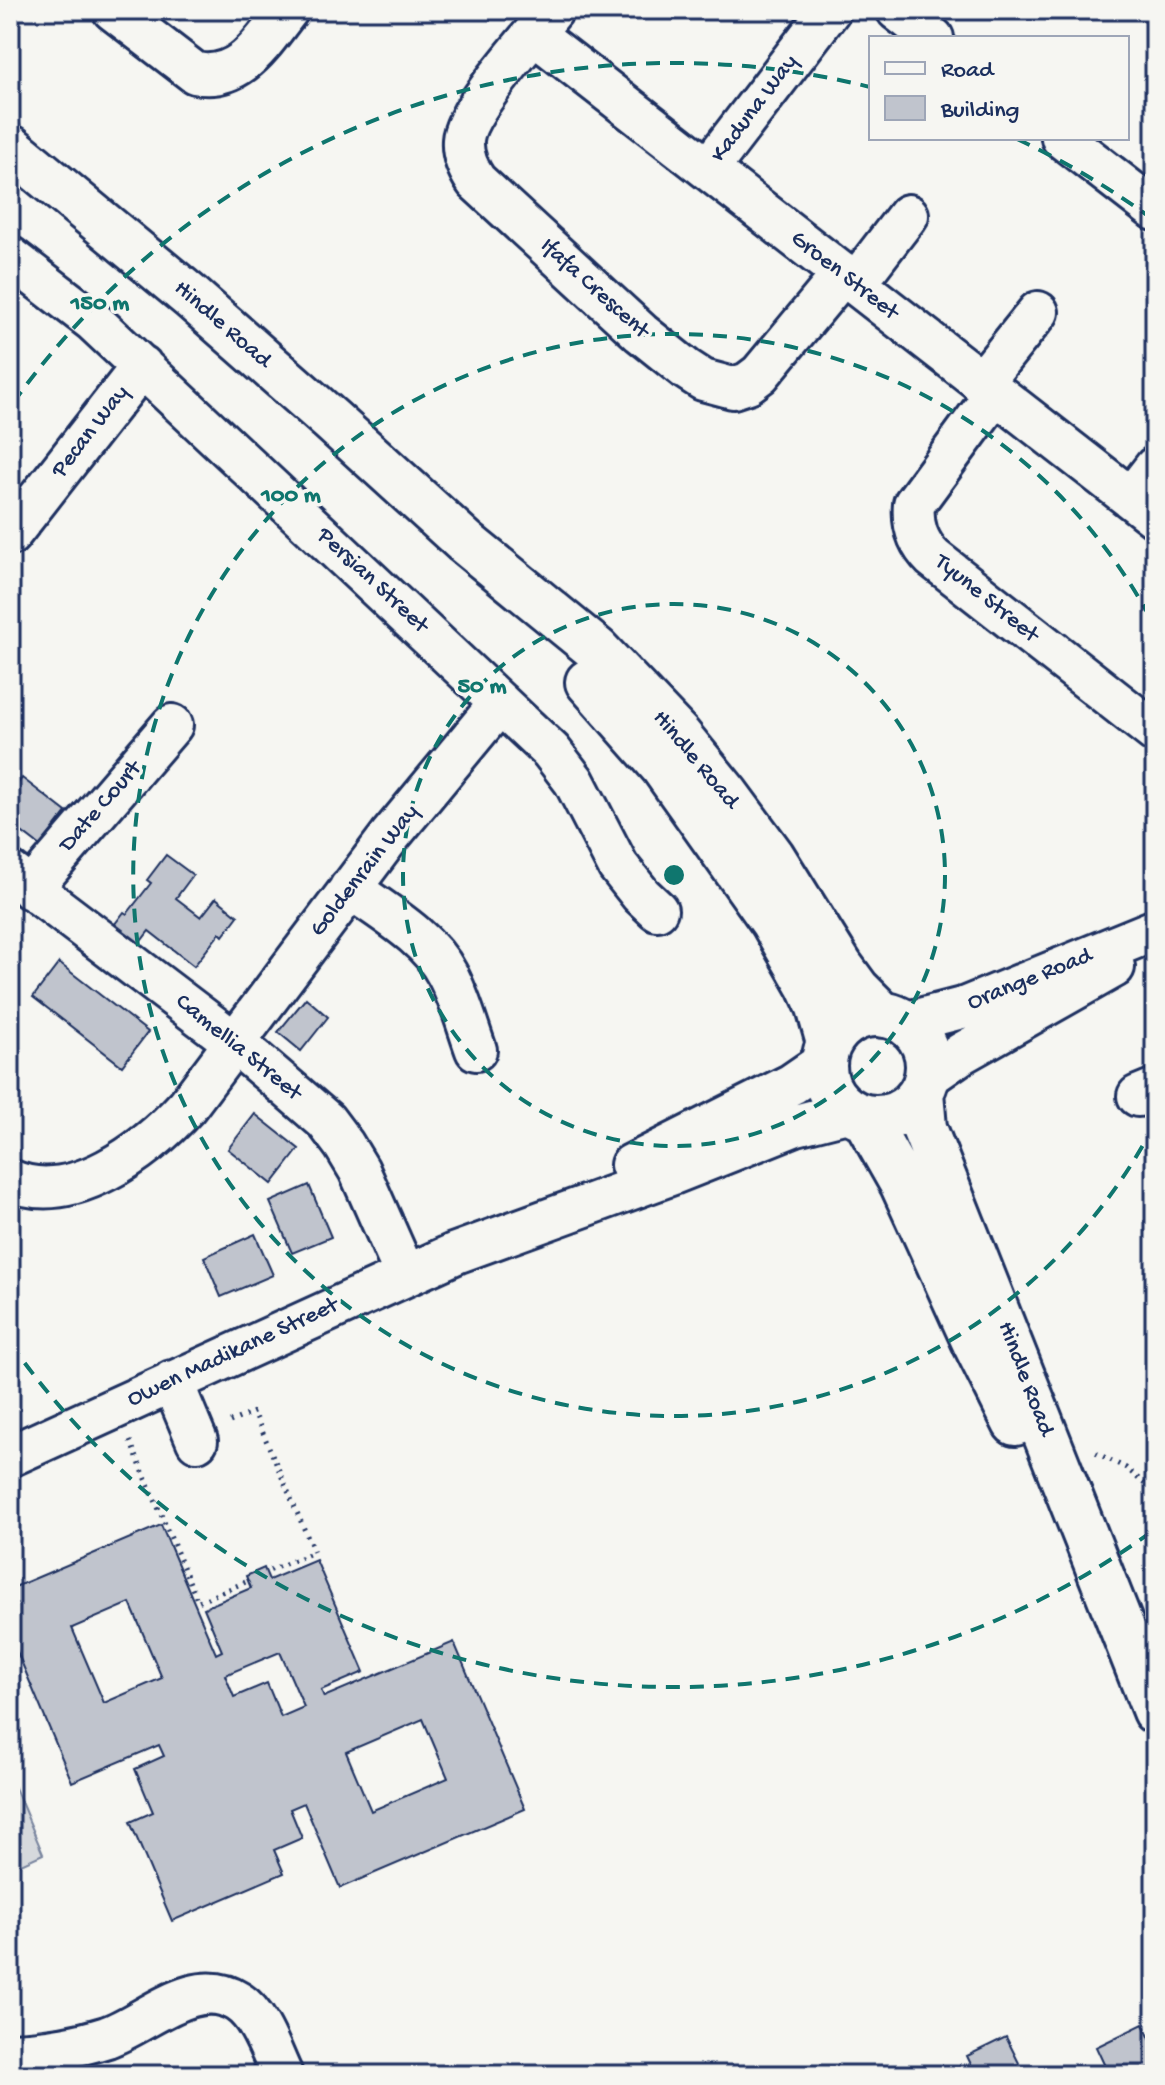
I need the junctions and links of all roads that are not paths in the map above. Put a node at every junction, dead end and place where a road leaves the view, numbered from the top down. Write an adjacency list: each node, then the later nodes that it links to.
1 (113, 10): 2 (street)
2 (288, 10)
3 (830, 10): 9 (street, Kaduna Way)
4 (897, 10): 6 (street)
5 (543, 22): 9 (street, Groen Street); 13 (street, Ifafa Crescent)
6 (930, 36)
7 (1065, 140): 10 (street)
8 (10, 147): 20 (main road, Hindle Road)
9 (708, 169): 13 (street, Groen Street)
10 (1155, 210)
11 (908, 215): 13 (street, Ifafa Crescent)
12 (10, 257): 15 (street, Persian Street)
13 (849, 279): 16 (street, Groen Street)
14 (1038, 312): 16 (street, Tyune Street)
15 (142, 366): 19 (street, Pecan Way); 21 (street, Persian Street)
16 (988, 388): 18 (street, Groen Street); 23 (street, Tyune Street)
17 (1155, 467): 18 (street)
18 (1143, 507)
19 (10, 535)
20 (465, 542): 29 (main road, Hindle Road); 32 (main road, Hindle Road)
21 (500, 703): 25 (street, Goldenrain Way); 26 (street, Persian Street)
22 (172, 725): 24 (street, Date Court)
23 (1155, 732)
24 (21, 880): 30 (street, Camellia Street)
25 (350, 888): 30 (street, Goldenrain Way); 31 (street)
26 (657, 910)
27 (1155, 930): 29 (street, Orange Road)
28 (1155, 943): 33 (street, Orange Road)
29 (894, 1019): 32 (main road); 33 (main road)
30 (234, 1042): 35 (street, Goldenrain Way); 37 (street, Camellia Street)
31 (476, 1050)
32 (826, 1053): 34 (main road); 36 (street, Owen Madikane Street)
33 (924, 1085): 34 (main road); 41 (main road, Hindle Road)
34 (858, 1114): 36 (street, Owen Madikane Street); 41 (main road, Hindle Road)
35 (10, 1180)
36 (456, 1253): 37 (street, Owen Madikane Street)
37 (405, 1274): 38 (street, Owen Madikane Street)
38 (172, 1381): 39 (street); 40 (street, Owen Madikane Street)
39 (212, 1432)
40 (10, 1456)
41 (1135, 1665): 42 (main road, Hindle Road)
42 (1155, 1711)
43 (10, 2053): 44 (street)
44 (282, 2075)

